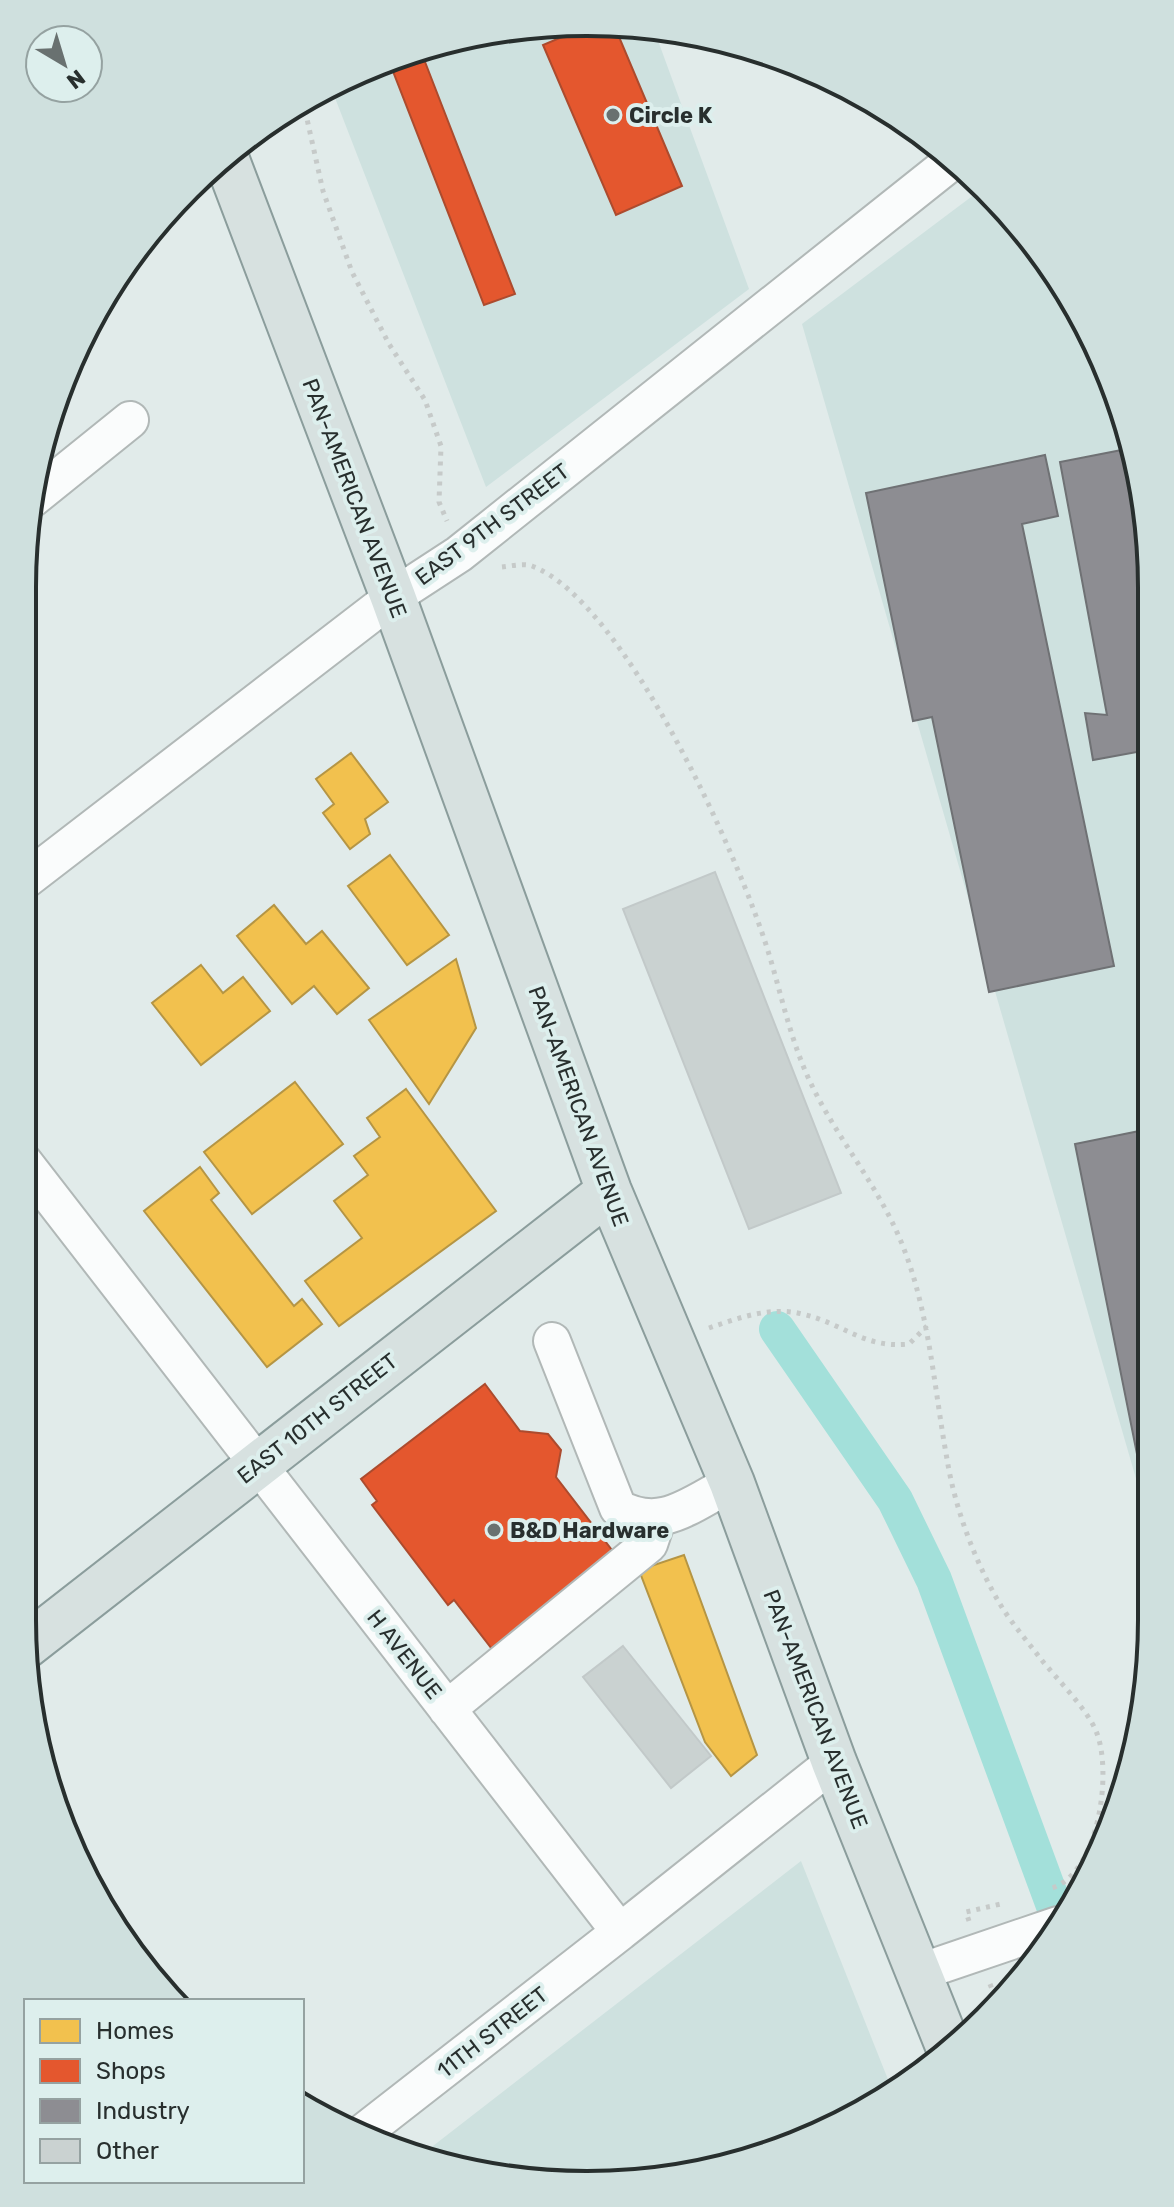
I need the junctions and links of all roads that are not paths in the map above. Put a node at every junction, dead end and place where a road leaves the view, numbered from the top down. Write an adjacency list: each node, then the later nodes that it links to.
1 (230, 168): 5 (main road, PAN-AMERICAN AVENUE)
2 (944, 168): 5 (street, EAST 9TH STREET)
3 (130, 420): 4 (street)
4 (46, 488)
5 (393, 597): 6 (street, EAST 9TH STREET); 8 (main road, PAN-AMERICAN AVENUE)
6 (36, 872)
7 (36, 1178): 10 (street, H AVENUE)
8 (609, 1191): 10 (main road, EAST 10TH STREET); 11 (main road, PAN-AMERICAN AVENUE)
9 (552, 1341): 12 (street)
10 (257, 1465): 13 (main road, EAST 10TH STREET); 14 (street, H AVENUE)
11 (732, 1483): 12 (street); 15 (main road, PAN-AMERICAN AVENUE)
12 (657, 1520): 14 (street)
13 (36, 1638)
14 (447, 1709): 17 (street, H AVENUE)
15 (834, 1762): 17 (street); 18 (main road, PAN-AMERICAN AVENUE)
16 (1042, 1931): 18 (street)
17 (620, 1932): 20 (street, 11TH STREET)
18 (920, 1972): 19 (main road, PAN-AMERICAN AVENUE)
19 (945, 2038)
20 (371, 2127)

